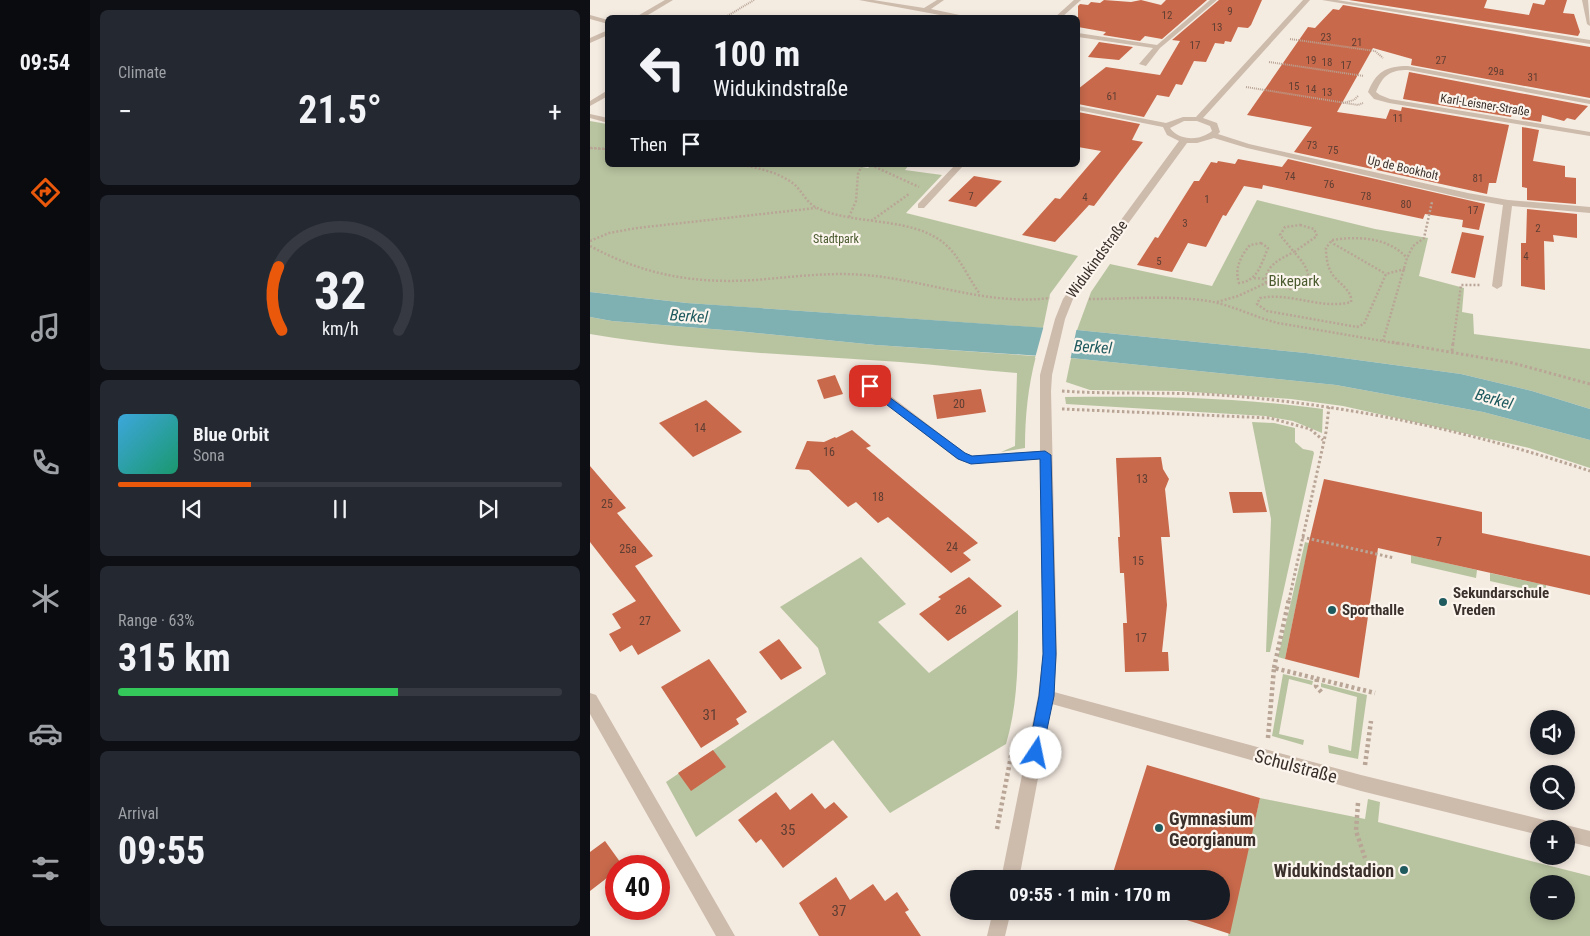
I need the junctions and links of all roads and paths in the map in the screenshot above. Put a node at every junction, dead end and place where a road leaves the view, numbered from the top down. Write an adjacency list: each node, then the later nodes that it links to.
1 (670, 0): 11 (street)
2 (754, 0): 12 (path)
3 (862, 0): 10 (street)
4 (941, 0): 10 (street)
5 (1078, 0): 14 (street)
6 (1214, 0): 24 (street)
7 (1306, 0): 20 (street)
8 (1325, 0): 22 (street)
9 (1585, 0): 17 (street)
10 (926, 10): 13 (street)
11 (642, 15)
12 (729, 15)
13 (954, 15)
14 (1060, 15)
15 (590, 17): 16 (street)
16 (605, 21)
17 (1590, 24)
18 (605, 34): 21 (street)
19 (1080, 34): 24 (street)
20 (1272, 36): 25 (street); 27 (path)
21 (590, 42): 23 (street)
22 (1590, 42)
23 (605, 43)
24 (1158, 47): 26 (street)
25 (1251, 59): 28 (path); 29 (street)
26 (1143, 64)
27 (1395, 68): 28 (street); 32 (street, Karl-Leisner-Straße)
28 (1377, 78): 31 (street)
29 (1232, 85): 31 (path); 36 (street)
30 (605, 94): 33 (street)
31 (1377, 97): 39 (street, Karl-Leisner-Straße)
32 (1590, 102)
33 (590, 104)
34 (1080, 108): 38 (street)
35 (590, 116): 37 (street)
36 (1198, 119): 38 (street); 40 (street)
37 (605, 120)
38 (1167, 125): 41 (street)
39 (1590, 134)
40 (1213, 135): 41 (street); 48 (street, Up de Bookholt)
41 (1185, 140): 67 (street, Widukindstraße)
42 (590, 148): 43 (path)
43 (605, 149)
44 (751, 167): 51 (path)
45 (861, 167): 53 (path)
46 (875, 167): 54 (path)
47 (958, 167): 50 (street)
48 (1435, 189): 49 (street, Up de Bookholt); 59 (path)
49 (1508, 203): 52 (street, Up de Bookholt); 65 (street)
50 (921, 206)
51 (816, 208): 53 (path); 56 (path)
52 (1590, 210)
53 (849, 217): 54 (path)
54 (871, 221): 66 (path)
55 (1332, 240): 59 (path); 61 (path); 61 (path)
56 (590, 241)
57 (590, 246): 66 (path)
58 (1294, 252): 58 (path); 63 (path); 64 (path)
59 (1407, 258): 60 (path)
60 (1405, 269): 61 (path); 69 (path)
61 (1386, 274)
62 (1254, 278): 62 (path); 63 (path)
63 (1265, 279): 64 (path)
64 (1266, 283): 68 (path)
65 (1497, 286): 70 (path)
66 (980, 295): 67 (path)
67 (1068, 299): 68 (path); 73 (street, Widukindstraße)
68 (1214, 302): 69 (path)
69 (1383, 341): 70 (path)
70 (1452, 351): 72 (path)
71 (866, 376): 77 (street)
72 (1590, 384)
73 (1045, 391): 74 (path); 75 (street, Widukindstraße)
74 (1329, 407): 76 (path); 78 (path)
75 (1044, 408): 76 (path); 77 (street, Widukindstraße)
76 (1323, 440): 79 (path)
77 (1045, 455): 85 (street, Widukindstraße)
78 (1590, 470)
79 (1302, 537): 80 (path); 81 (path)
80 (1394, 558)
81 (1274, 668): 82 (path); 88 (path)
82 (1317, 679): 83 (path); 84 (path)
83 (1375, 693)
84 (1323, 694)
85 (1046, 696): 90 (street, Schulstraße); 96 (street, Widukindstraße)
86 (590, 700): 98 (street)
87 (1371, 721): 90 (path)
88 (1268, 741)
89 (1014, 743): 93 (path)
90 (1361, 784): 91 (street, Schulstraße); 95 (path)
91 (1530, 825)
92 (1575, 835): 94 (street)
93 (996, 839)
94 (1590, 839)
95 (1365, 858)
96 (1012, 870)
97 (1000, 920): 99 (street)
98 (723, 935)
99 (996, 936)

